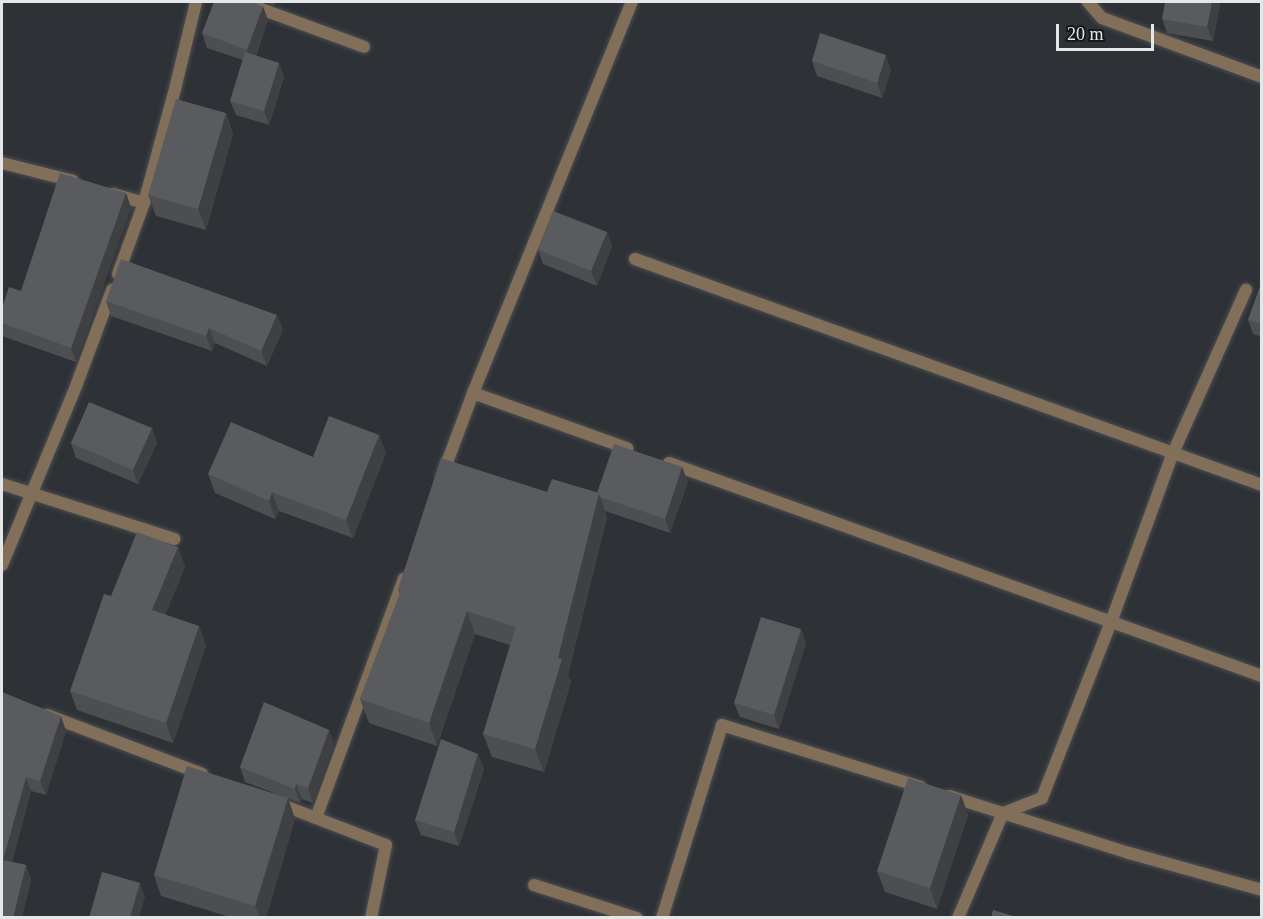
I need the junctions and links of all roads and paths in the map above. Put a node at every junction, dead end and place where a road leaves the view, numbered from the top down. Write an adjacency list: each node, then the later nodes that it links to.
1 (196, 2): 8 (street)
2 (242, 2): 5 (street)
3 (632, 2): 11 (street)
4 (1088, 2): 6 (street)
5 (364, 47)
6 (1262, 77)
7 (2, 164): 8 (street)
8 (144, 203): 15 (street)
9 (635, 259): 12 (street)
10 (1246, 290): 12 (street)
11 (473, 393): 16 (street); 20 (street)
12 (1173, 453): 14 (street); 20 (street)
13 (2, 484): 15 (street)
14 (1262, 485)
15 (29, 494): 17 (street); 18 (street)
16 (436, 494)
17 (174, 539)
18 (2, 565)
19 (407, 572): 26 (street)
20 (1112, 622): 21 (street); 25 (street)
21 (1262, 676)
22 (34, 710): 23 (street)
23 (219, 780)
24 (262, 797): 26 (street)
25 (1003, 813): 28 (street); 31 (street); 32 (street)
26 (316, 818): 29 (street)
27 (534, 885): 30 (street)
28 (1262, 890)
29 (370, 918)
30 (637, 918)
31 (662, 918)
32 (958, 918)

